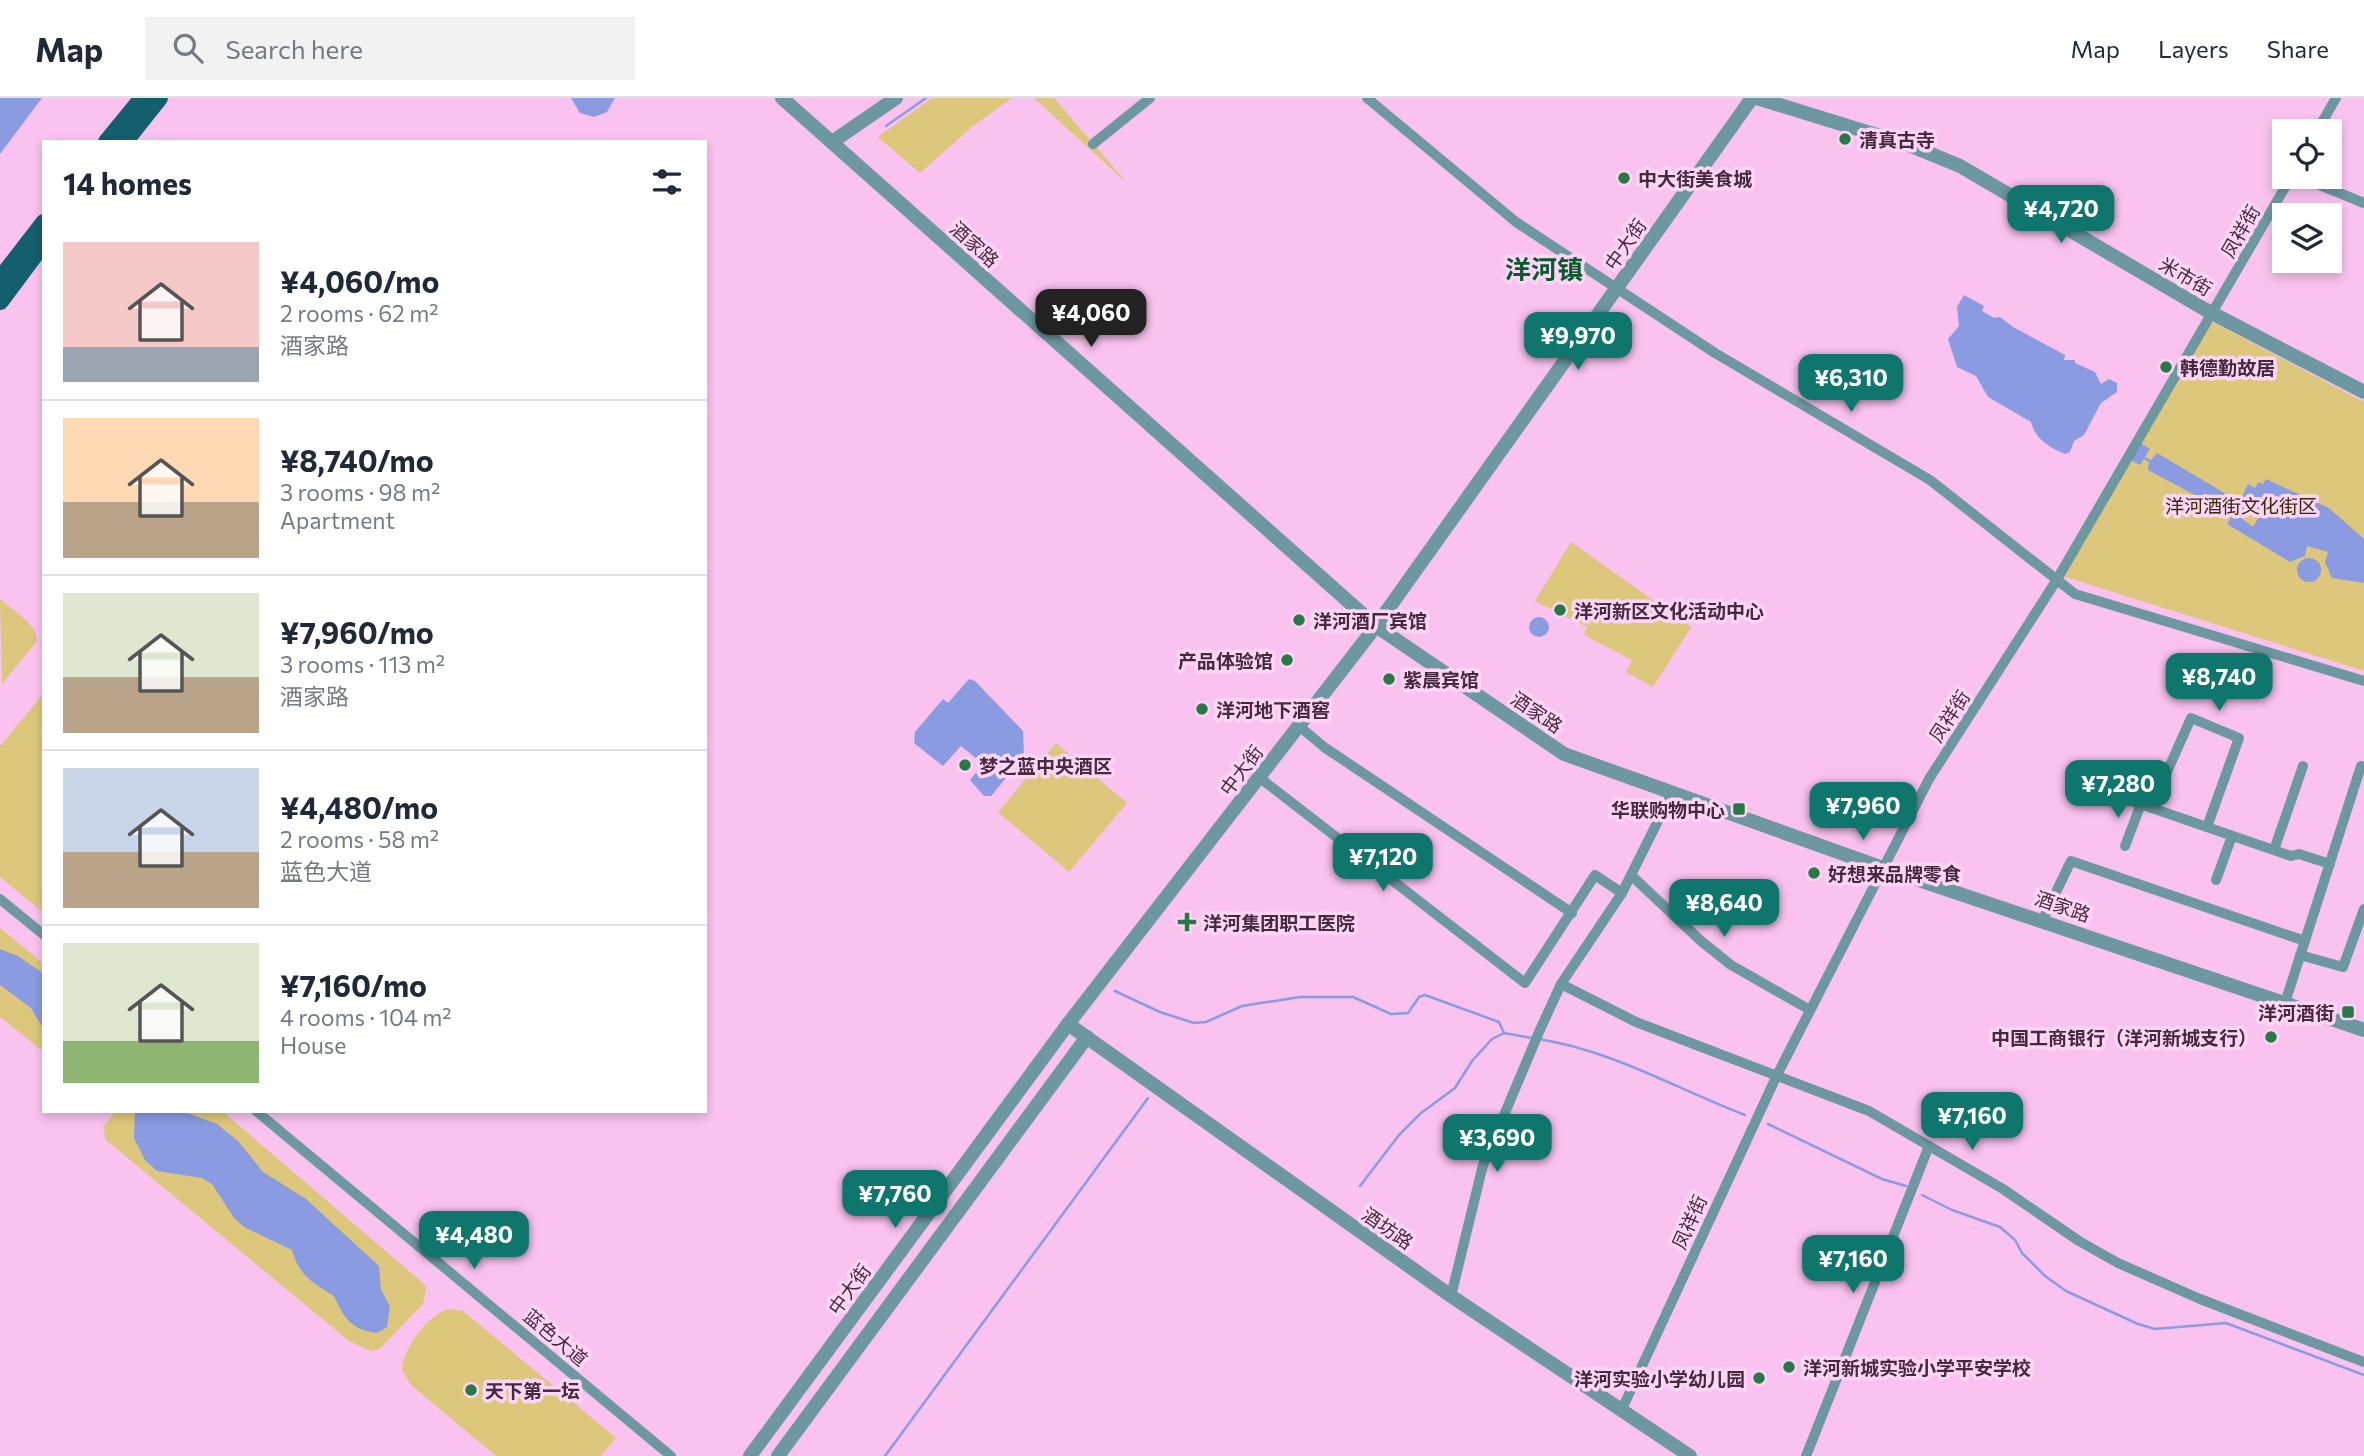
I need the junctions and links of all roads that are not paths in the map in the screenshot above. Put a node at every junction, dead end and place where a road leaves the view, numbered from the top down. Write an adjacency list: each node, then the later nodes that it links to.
1 (143, 98): 10 (main road)
2 (159, 98): 11 (main road)
3 (782, 98): 12 (street, 酒家路)
4 (896, 98): 12 (street)
5 (1150, 98): 13 (street)
6 (1367, 98): 20 (street)
7 (1755, 98): 20 (street, 中大街); 22 (street, 米市街)
8 (2336, 98): 9 (street)
9 (2324, 119)
10 (109, 140)
11 (126, 140)
12 (832, 142): 25 (street, 酒家路)
13 (1093, 144)
14 (2284, 189): 22 (street, 凤祥街)
15 (2330, 189): 16 (street)
16 (2364, 203)
17 (42, 226): 19 (main road)
18 (42, 245): 21 (main road)
19 (0, 280)
20 (1616, 290): 24 (street); 25 (street, 中大街)
21 (0, 301)
22 (2213, 314): 23 (street, 米市街); 24 (street, 凤祥街)
23 (2364, 392)
24 (2056, 581): 26 (street); 39 (street, 凤祥街)
25 (1376, 626): 27 (street, 中大街); 31 (street, 酒家路)
26 (2364, 681)
27 (1298, 725): 30 (street, 中大街); 45 (street)
28 (2303, 766): 37 (street)
29 (2361, 766): 38 (street)
30 (1260, 778): 45 (street); 53 (street, 中大街)
31 (1673, 791): 39 (street, 酒家路); 40 (street)
32 (2117, 796): 33 (street)
33 (2146, 806): 34 (street); 34 (street); 36 (street)
34 (2207, 827): 35 (street)
35 (2232, 836): 37 (street); 41 (street)
36 (2125, 846)
37 (2274, 850): 38 (street)
38 (2330, 864): 48 (street)
39 (1883, 868): 46 (street, 酒家路); 52 (street, 凤祥街)
40 (1632, 876): 42 (street); 52 (street)
41 (2216, 880)
42 (1622, 893): 45 (street); 50 (street)
43 (0, 899): 47 (street)
44 (2364, 909): 49 (street)
45 (1572, 913)
46 (2043, 919): 48 (street); 51 (street, 酒家路)
47 (42, 933)
48 (2305, 941): 49 (street)
49 (2300, 954): 51 (street)
50 (1561, 984): 56 (street); 59 (street)
51 (2285, 1003): 54 (street, 酒家路)
52 (1810, 1010): 56 (street, 凤祥街)
53 (1068, 1024): 55 (street, 酒坊路); 63 (street, 中大街)
54 (2364, 1030)
55 (1087, 1037): 59 (street, 酒坊路); 64 (street)
56 (1777, 1075): 58 (street); 61 (street, 凤祥街)
57 (258, 1113): 62 (street, 蓝色大道)
58 (1929, 1146): 60 (street); 66 (street)
59 (1451, 1296): 61 (street, 酒坊路)
60 (2364, 1362)
61 (1622, 1409): 65 (street, 酒坊路)
62 (671, 1456)
63 (750, 1456)
64 (778, 1456)
65 (1690, 1456)
66 (1806, 1456)

